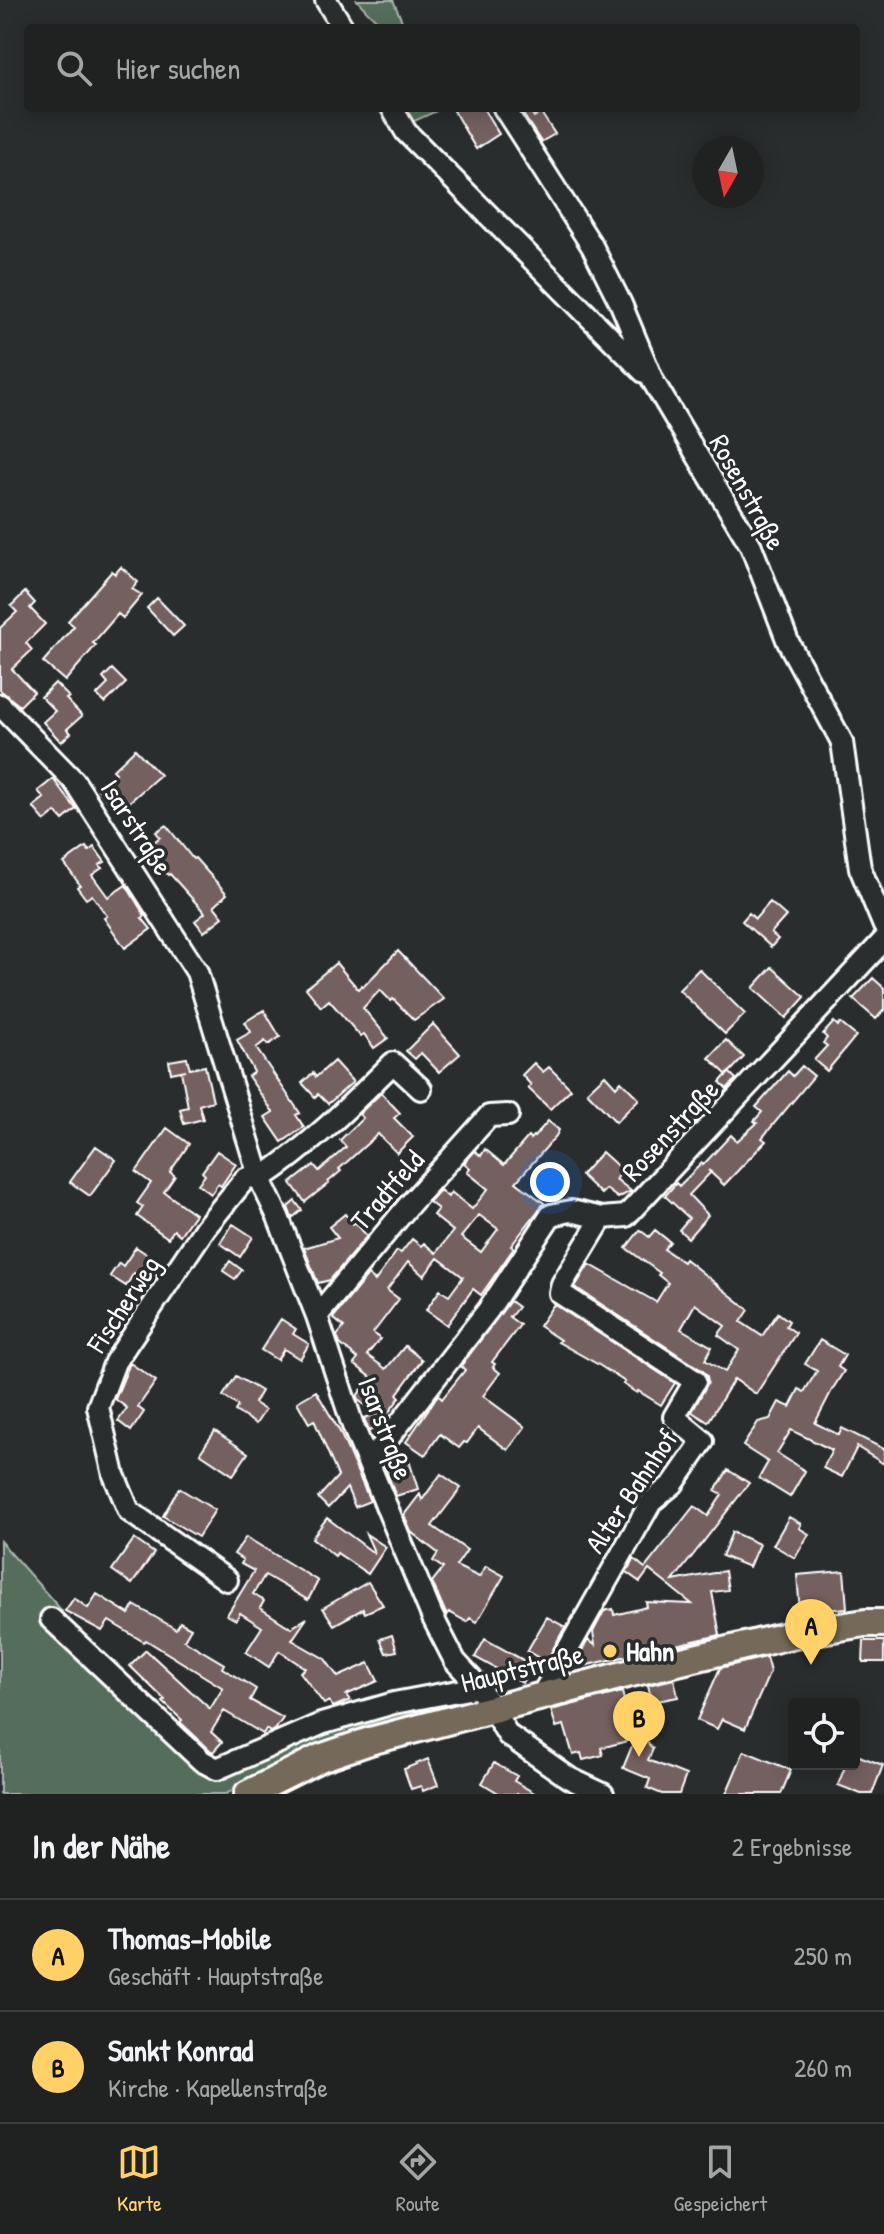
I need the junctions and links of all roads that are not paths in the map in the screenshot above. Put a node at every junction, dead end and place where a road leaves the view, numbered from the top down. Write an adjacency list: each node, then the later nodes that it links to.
1 (326, 0): 2 (street)
2 (341, 24)
3 (394, 112): 5 (street)
4 (507, 112): 5 (street, Rosenstraße)
5 (653, 381): 7 (street, Rosenstraße)
6 (0, 705): 11 (street, Isarstraße)
7 (884, 926)
8 (884, 940): 12 (street, Rosenstraße)
9 (421, 1089): 11 (street)
10 (508, 1115): 13 (street, Tradtfeld)
11 (260, 1179): 13 (street, Isarstraße); 15 (street, Fischerweg)
12 (602, 1218): 14 (street, Rosenstraße); 18 (street, Alter Bahnhof)
13 (317, 1316): 14 (street, Isarstraße)
14 (369, 1463): 19 (street, Isarstraße)
15 (227, 1580)
16 (51, 1619): 19 (street)
17 (884, 1623): 18 (main road, Hauptstraße)
18 (541, 1697): 19 (main road, Hauptstraße)
19 (485, 1698): 20 (main road, Hauptstraße); 21 (street, Isarstraße)
20 (248, 1794)
21 (603, 1794)

